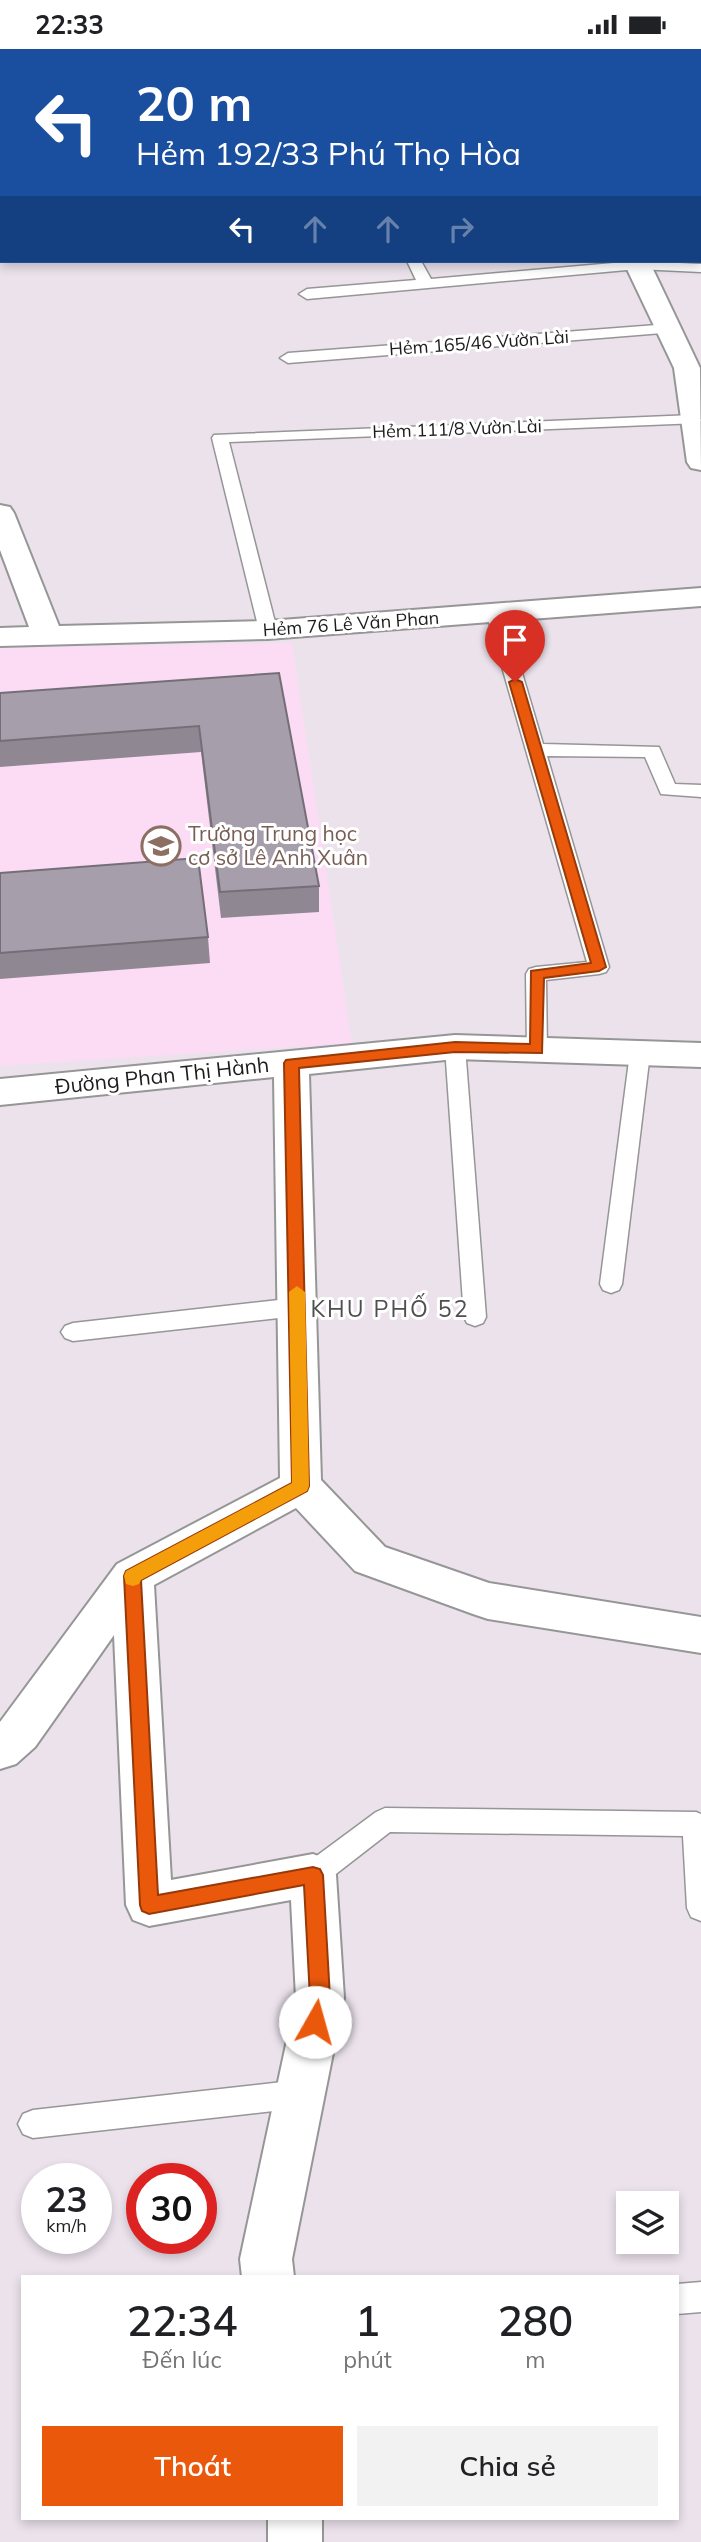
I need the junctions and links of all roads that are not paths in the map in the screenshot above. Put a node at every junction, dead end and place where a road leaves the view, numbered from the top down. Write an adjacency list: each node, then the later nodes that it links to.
1 (415, 263): 4 (lane)
2 (637, 263): 3 (lane); 4 (lane); 6 (street)
3 (701, 268)
4 (426, 284): 5 (lane)
5 (307, 294)
6 (670, 329): 7 (lane, Hẻm 165/46 Vườn Lài); 8 (street)
7 (288, 358)
8 (694, 369): 9 (street)
9 (693, 420): 10 (lane, Hẻm 111/8 Vườn Lài); 11 (street)
10 (220, 438): 15 (lane)
11 (701, 462)
12 (0, 513): 16 (street)
13 (701, 597): 14 (street, Hẻm 76 Lê Văn Phan)
14 (496, 615): 15 (street, Hẻm 76 Lê Văn Phan); 18 (lane)
15 (268, 630): 16 (street, Hẻm 76 Lê Văn Phan)
16 (48, 636): 17 (street, Hẻm 76 Lê Văn Phan)
17 (0, 638)
18 (535, 750): 19 (lane); 21 (lane)
19 (701, 791)
20 (455, 1047): 21 (street, Đường Phan Thị Hành); 24 (street, Đường Phan Thị Hành); 28 (lane)
21 (537, 1050): 22 (street, Đường Phan Thị Hành)
22 (640, 1053): 23 (street, Đường Phan Thị Hành); 26 (lane)
23 (701, 1055)
24 (291, 1063): 25 (street, Đường Phan Thị Hành); 27 (street)
25 (0, 1092)
26 (611, 1284)
27 (297, 1307): 29 (lane); 30 (street)
28 (475, 1317)
29 (73, 1332)
30 (301, 1486): 31 (street); 32 (street)
31 (132, 1576): 33 (street); 34 (street)
32 (701, 1635)
33 (0, 1750)
34 (313, 1875): 35 (lane); 36 (street)
35 (701, 1908)
36 (300, 2094): 37 (lane); 38 (street)
37 (33, 2124)
38 (268, 2275)
39 (701, 2297): 40 (lane)
40 (679, 2299)
41 (295, 2520): 42 (street)
42 (295, 2542)

